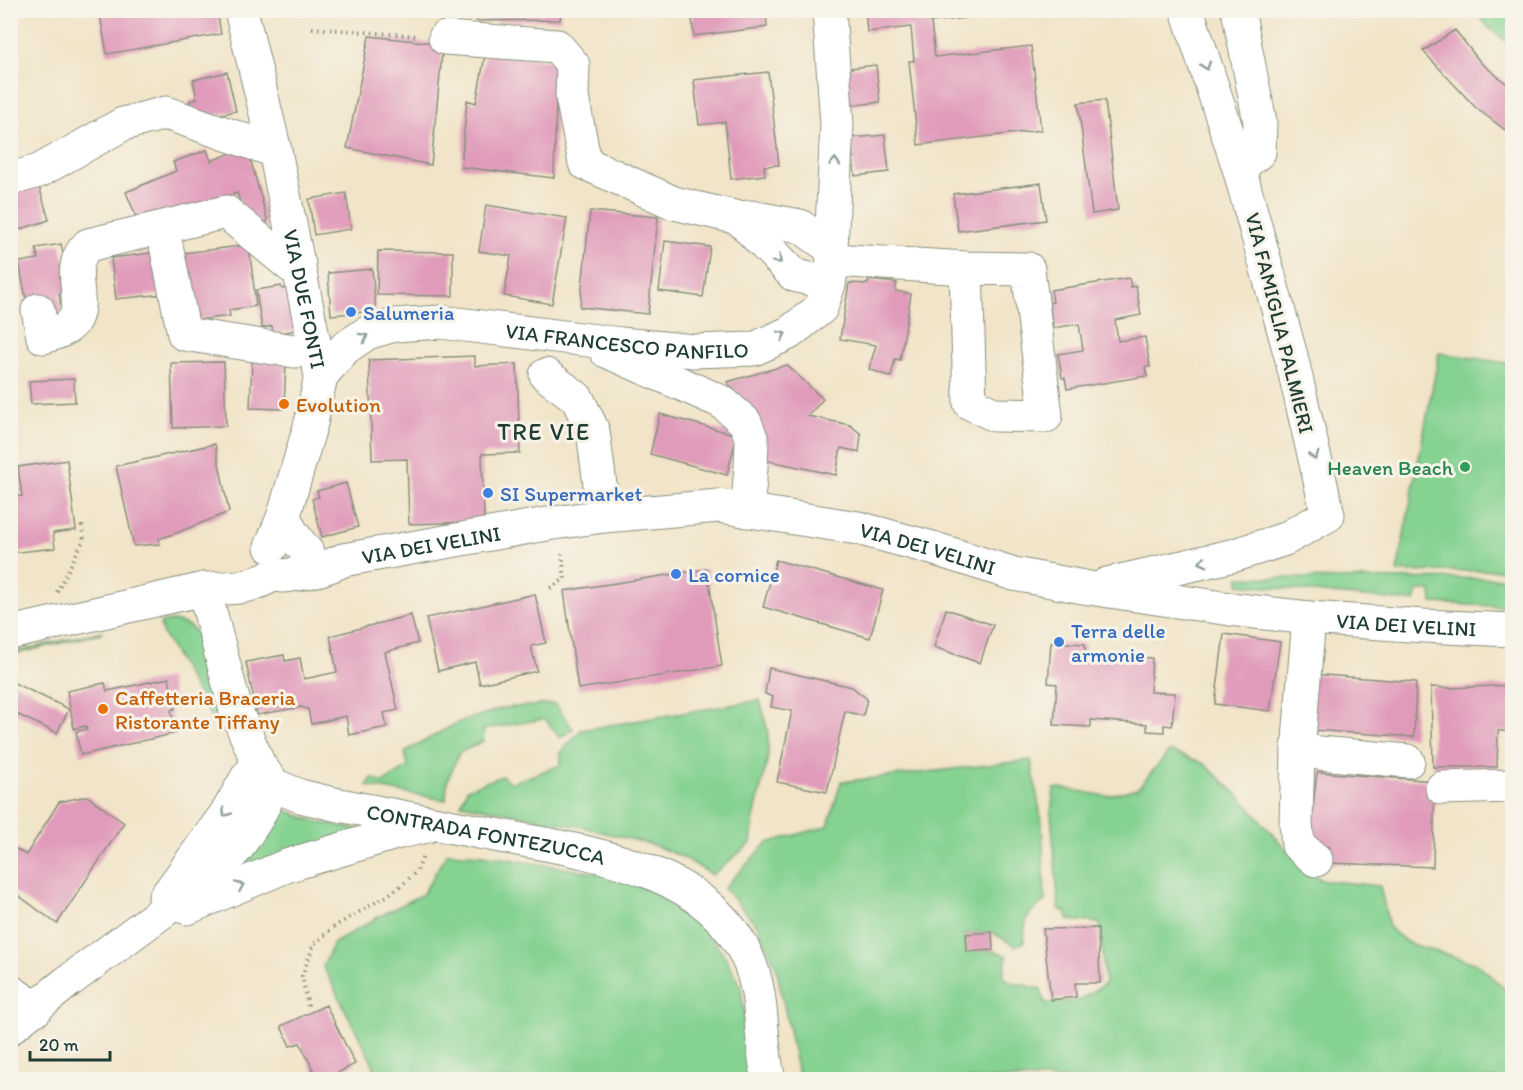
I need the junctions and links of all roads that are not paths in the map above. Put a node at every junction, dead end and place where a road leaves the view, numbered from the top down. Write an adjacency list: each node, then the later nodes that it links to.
1 (241, 10): 6 (street, VIA DUE FONTI)
2 (829, 10): 12 (street, VIA FRANCESCO PANFILO, one-way to 2)
3 (1187, 10): 7 (street, VIA FAMIGLIA PALMIERI, one-way to 7)
4 (1238, 10): 7 (street)
5 (445, 38): 9 (street)
6 (275, 151): 8 (street); 11 (street, VIA DUE FONTI)
7 (1239, 168): 21 (street, VIA FAMIGLIA PALMIERI, one-way to 21)
8 (10, 179)
9 (739, 218): 12 (street); 12 (street, one-way to 12)
10 (166, 245): 16 (street)
11 (298, 264): 14 (street, VIA DUE FONTI); 16 (street, VIA DUE FONTI)
12 (831, 264): 13 (street); 15 (street, VIA FRANCESCO PANFILO, one-way to 12)
13 (966, 268): 13 (street)
14 (38, 310)
15 (571, 337): 16 (street, VIA FRANCESCO PANFILO, one-way to 15); 18 (street)
16 (318, 362): 20 (street, VIA DUE FONTI)
17 (546, 375): 19 (street)
18 (747, 511): 19 (street, VIA DEI VELINI); 21 (street, VIA DEI VELINI)
19 (604, 516): 20 (street, VIA DEI VELINI)
20 (278, 559): 22 (street)
21 (1089, 588): 23 (street, VIA DEI VELINI)
22 (204, 589): 25 (street); 28 (street)
23 (1309, 618): 24 (street, VIA DEI VELINI); 26 (street)
24 (1512, 630)
25 (10, 633)
26 (1298, 751): 27 (street); 32 (street)
27 (1408, 760)
28 (267, 775): 31 (street, CONTRADA FONTEZUCCA); 33 (street)
29 (1512, 786): 30 (street)
30 (1442, 788)
31 (435, 824): 33 (street, one-way to 31); 36 (street, CONTRADA FONTEZUCCA)
32 (1316, 860)
33 (147, 924): 34 (street)
34 (23, 1000): 35 (street)
35 (10, 1028)
36 (769, 1080)

